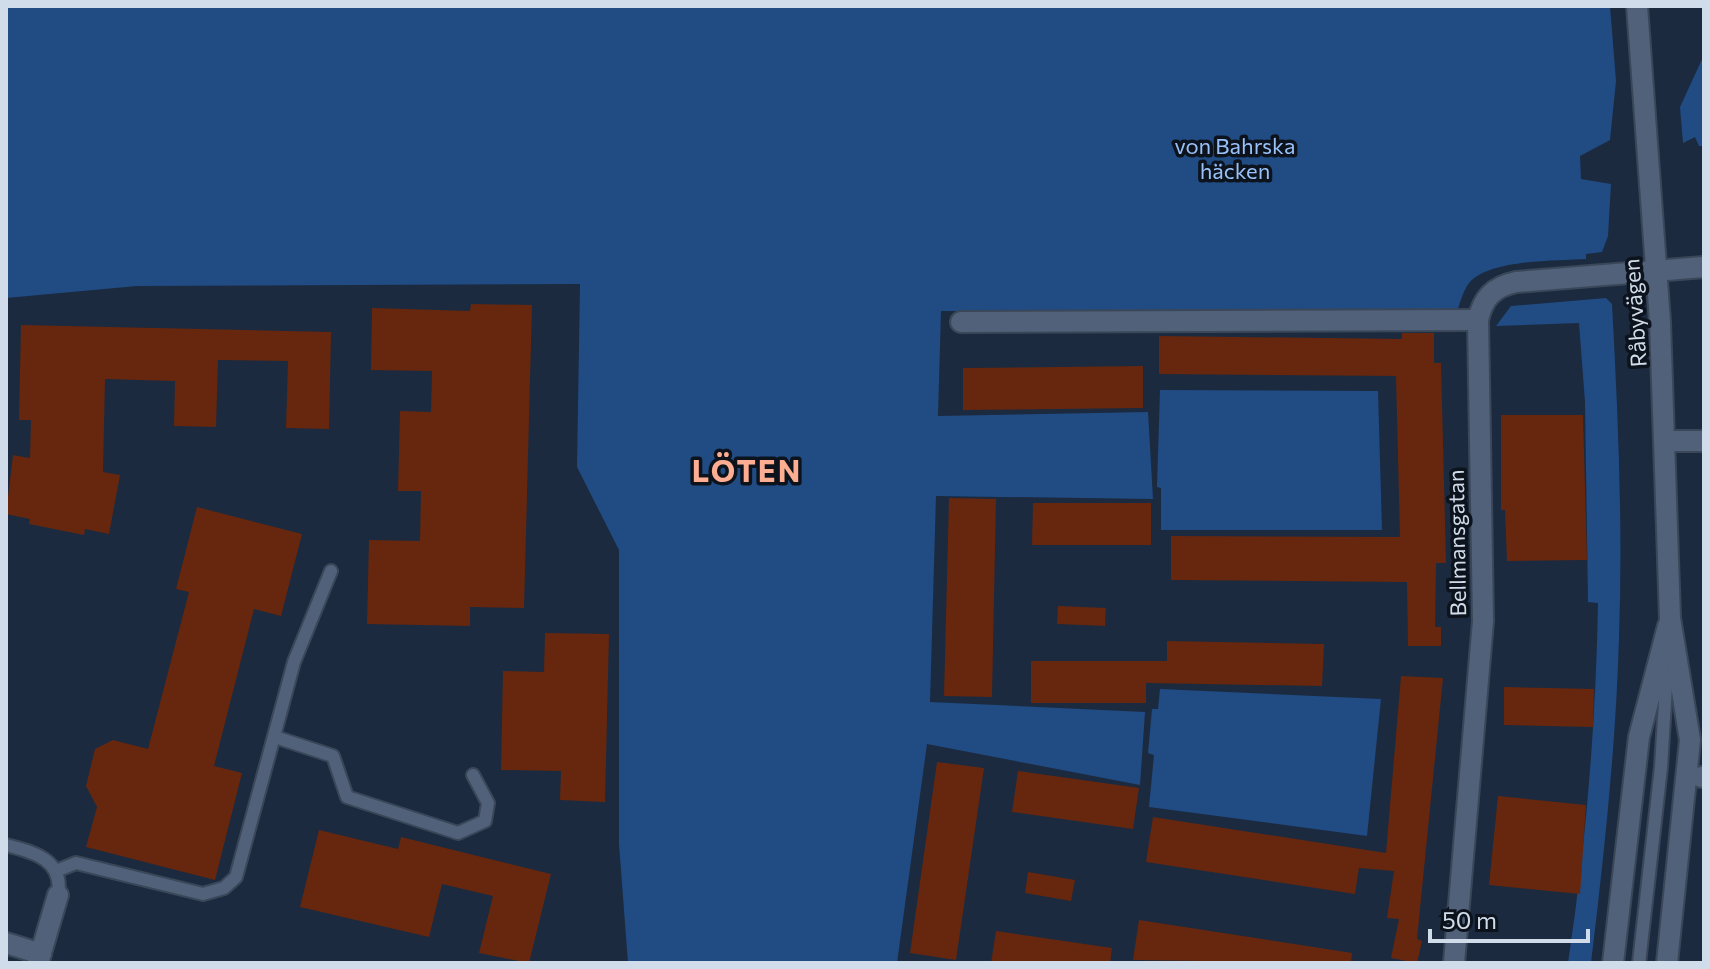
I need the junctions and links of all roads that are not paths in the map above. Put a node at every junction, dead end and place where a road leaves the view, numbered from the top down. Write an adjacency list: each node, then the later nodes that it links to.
1 (1637, 6): 3 (street, Råbyvägen)
2 (1704, 267): 3 (street)
3 (1656, 271): 4 (street); 6 (street, Råbyvägen)
4 (1478, 320): 5 (street); 17 (street, Bellmansgatan)
5 (961, 322)
6 (1666, 441): 7 (street); 9 (street, Råbyvägen)
7 (1704, 441)
8 (331, 571): 10 (lane)
9 (1670, 618): 18 (street, Råbyvägen); 19 (lane, Råbyvägen); 20 (street, Råbyvägen)
10 (275, 737): 11 (lane); 13 (lane)
11 (473, 775)
12 (6, 845): 13 (lane)
13 (56, 871): 14 (lane)
14 (58, 895): 16 (street)
15 (6, 943): 16 (street)
16 (40, 959)
17 (1454, 963)
18 (1613, 963)
19 (1639, 963)
20 (1667, 963)

